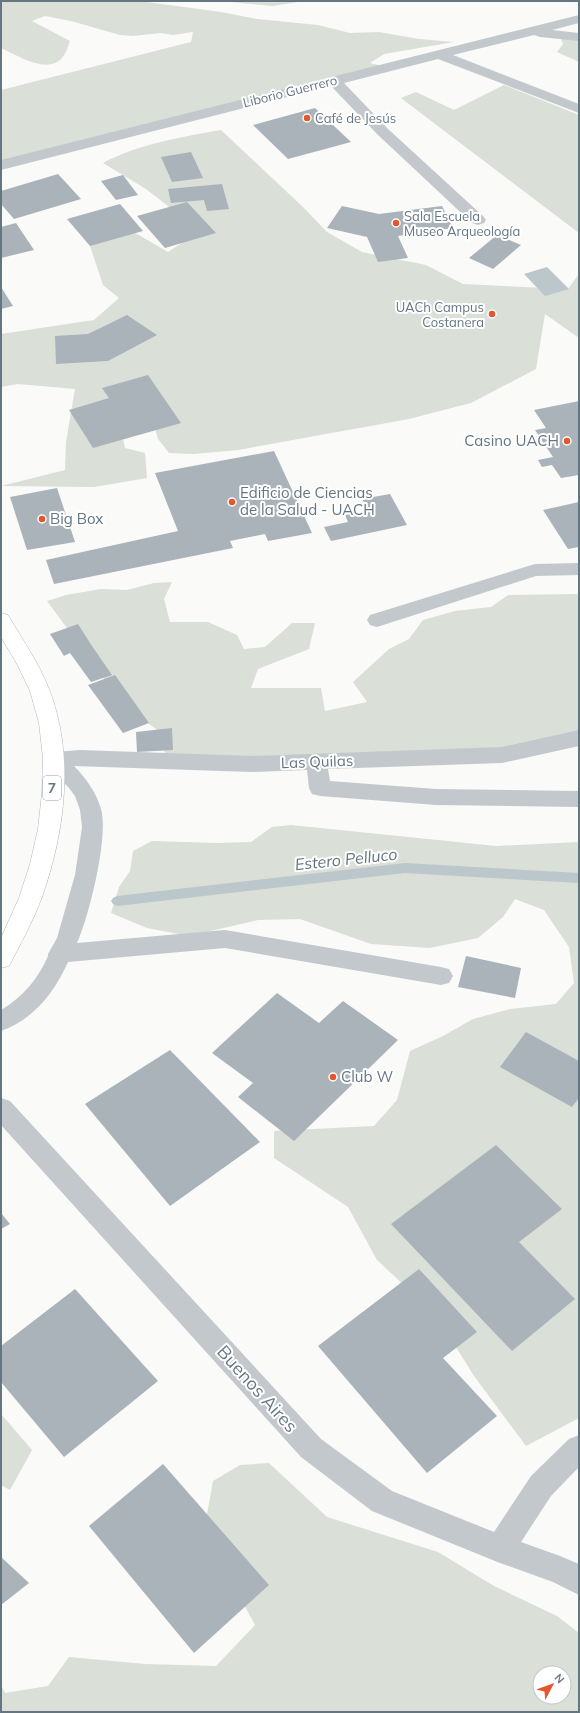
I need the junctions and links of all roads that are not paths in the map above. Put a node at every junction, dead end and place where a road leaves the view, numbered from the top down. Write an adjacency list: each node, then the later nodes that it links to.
1 (579, 19): 2 (street, Liborio Guerrero)
2 (526, 31): 3 (street); 4 (street, Liborio Guerrero)
3 (579, 38)
4 (438, 54): 5 (street, Liborio Guerrero); 6 (street)
5 (333, 80): 7 (street, Liborio Guerrero); 8 (street)
6 (579, 109)
7 (1, 165)
8 (478, 220)
9 (579, 569): 11 (street)
10 (1, 620): 13 (highway, 7)
11 (377, 620)
12 (579, 738): 14 (street, Las Quilas)
13 (54, 760): 14 (street, Las Quilas); 16 (street); 17 (highway, 7)
14 (316, 762): 15 (street)
15 (579, 799)
16 (59, 954): 18 (street); 19 (street)
17 (1, 959)
18 (441, 976)
19 (1, 1021)
20 (1, 1108): 22 (street, Buenos Aires)
21 (579, 1448): 22 (street)
22 (500, 1549): 23 (street, Buenos Aires)
23 (579, 1580)

